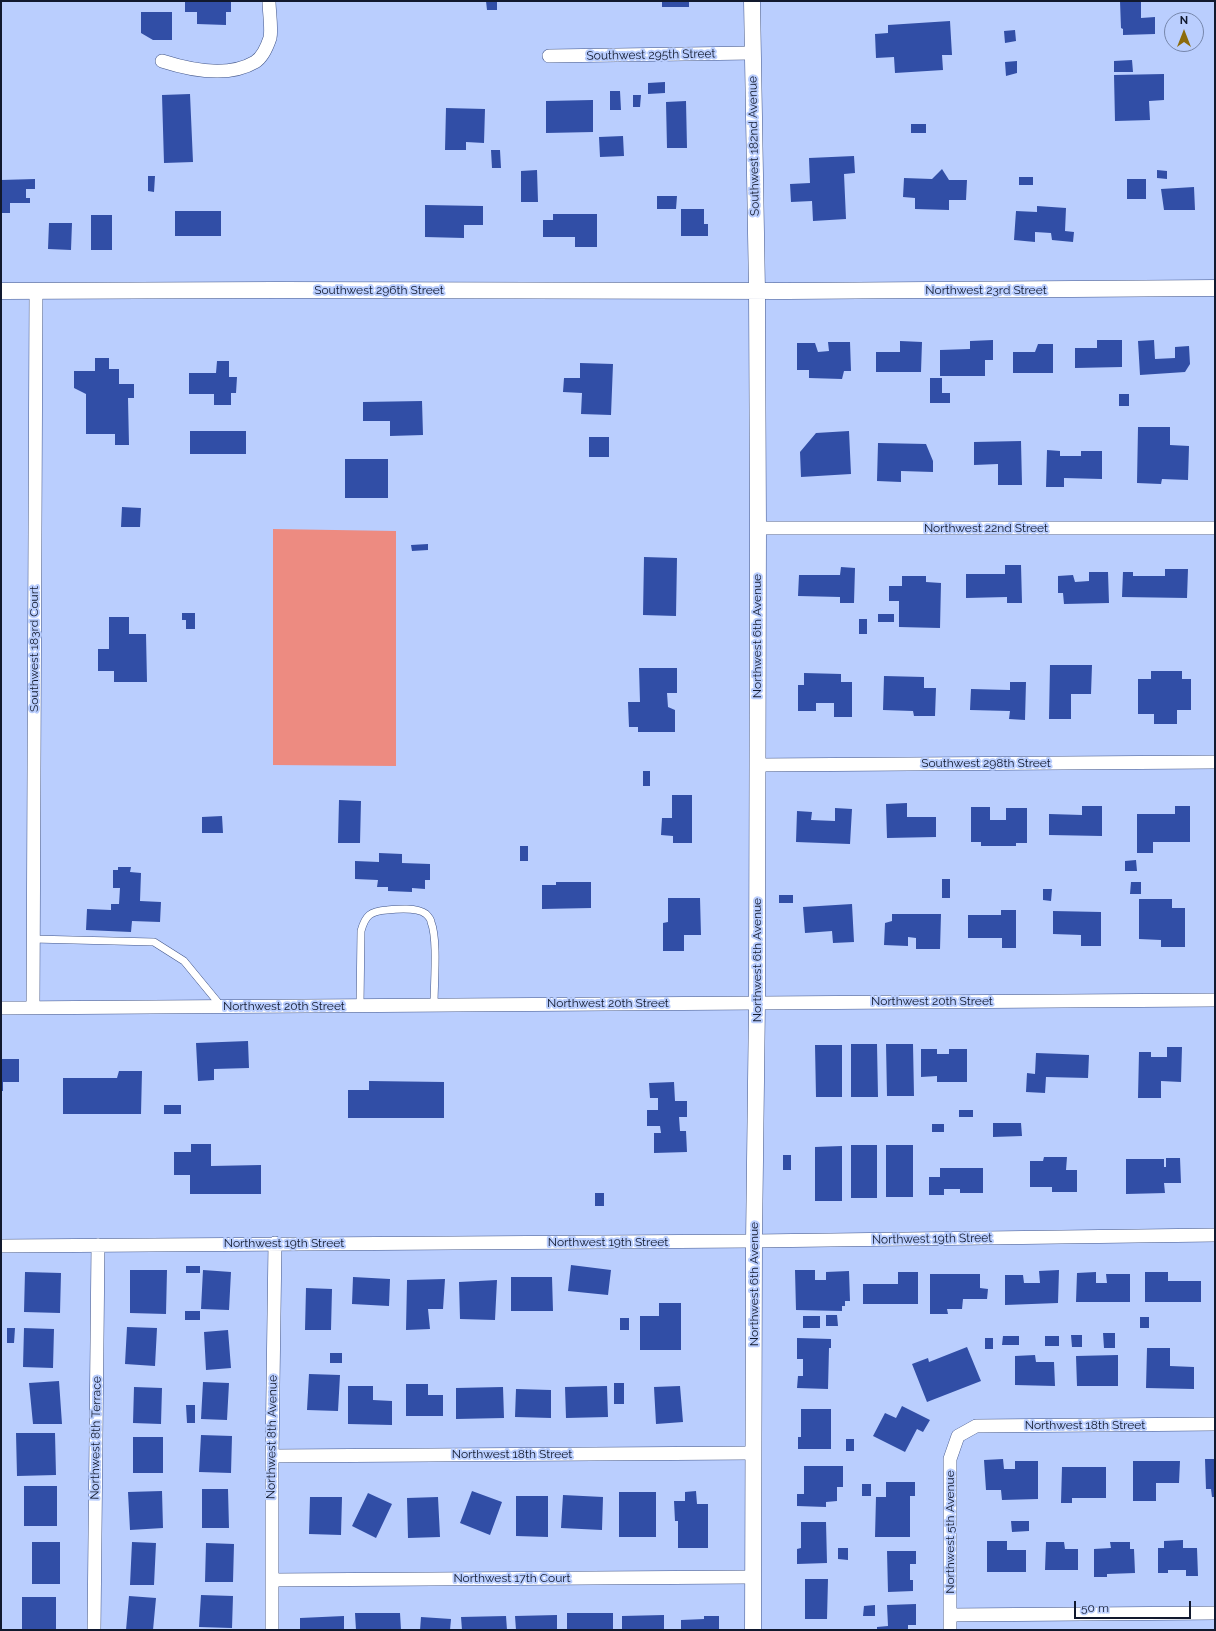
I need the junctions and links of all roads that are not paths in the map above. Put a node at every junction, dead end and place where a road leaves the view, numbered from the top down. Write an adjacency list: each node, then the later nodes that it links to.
1 (269, 1): 5 (street)
2 (752, 1): 3 (street, Southwest 182nd Avenue)
3 (752, 53): 4 (street, Southwest 295th Street); 8 (street, Southwest 182nd Avenue)
4 (549, 56)
5 (162, 61)
6 (1215, 288): 8 (street, Northwest 23rd Street)
7 (1, 291): 9 (street, Southwest 296th Street)
8 (757, 291): 9 (street, Southwest 296th Street); 10 (street, Northwest 6th Avenue)
9 (36, 292): 14 (street, Southwest 183rd Court)
10 (758, 528): 11 (street, Northwest 22nd Street); 13 (street, Northwest 6th Avenue)
11 (1215, 528)
12 (1215, 762): 13 (street, Southwest 298th Street)
13 (757, 765): 16 (street, Northwest 6th Avenue)
14 (33, 939): 19 (lane); 21 (street, Southwest 183rd Court)
15 (1215, 1000): 16 (street, Northwest 20th Street)
16 (757, 1002): 18 (street, Northwest 20th Street); 23 (street, Northwest 6th Avenue)
17 (360, 1005): 18 (street, Northwest 20th Street); 18 (lane); 19 (street, Northwest 20th Street)
18 (434, 1005)
19 (221, 1006): 21 (street, Northwest 20th Street)
20 (1, 1008): 21 (street, Northwest 20th Street)
21 (33, 1008)
22 (1215, 1235): 23 (street, Northwest 19th Street)
23 (754, 1241): 24 (street, Northwest 19th Street); 29 (street, Northwest 6th Avenue)
24 (275, 1243): 25 (street, Northwest 19th Street); 30 (street, Northwest 8th Avenue)
25 (98, 1245): 26 (street, Northwest 19th Street); 35 (street, Northwest 8th Terrace)
26 (1, 1246)
27 (1215, 1424): 28 (street, Northwest 18th Street)
28 (958, 1436): 34 (street, Northwest 5th Avenue)
29 (753, 1453): 30 (street, Northwest 18th Street); 31 (street, Northwest 6th Avenue)
30 (272, 1456): 32 (street, Northwest 8th Avenue)
31 (753, 1577): 32 (street, Northwest 17th Court); 37 (street, Northwest 6th Avenue)
32 (272, 1580): 36 (street, Northwest 8th Avenue)
33 (1215, 1613): 34 (street)
34 (950, 1615): 38 (street, Northwest 5th Avenue)
35 (94, 1630)
36 (272, 1630)
37 (753, 1630)
38 (950, 1630)

